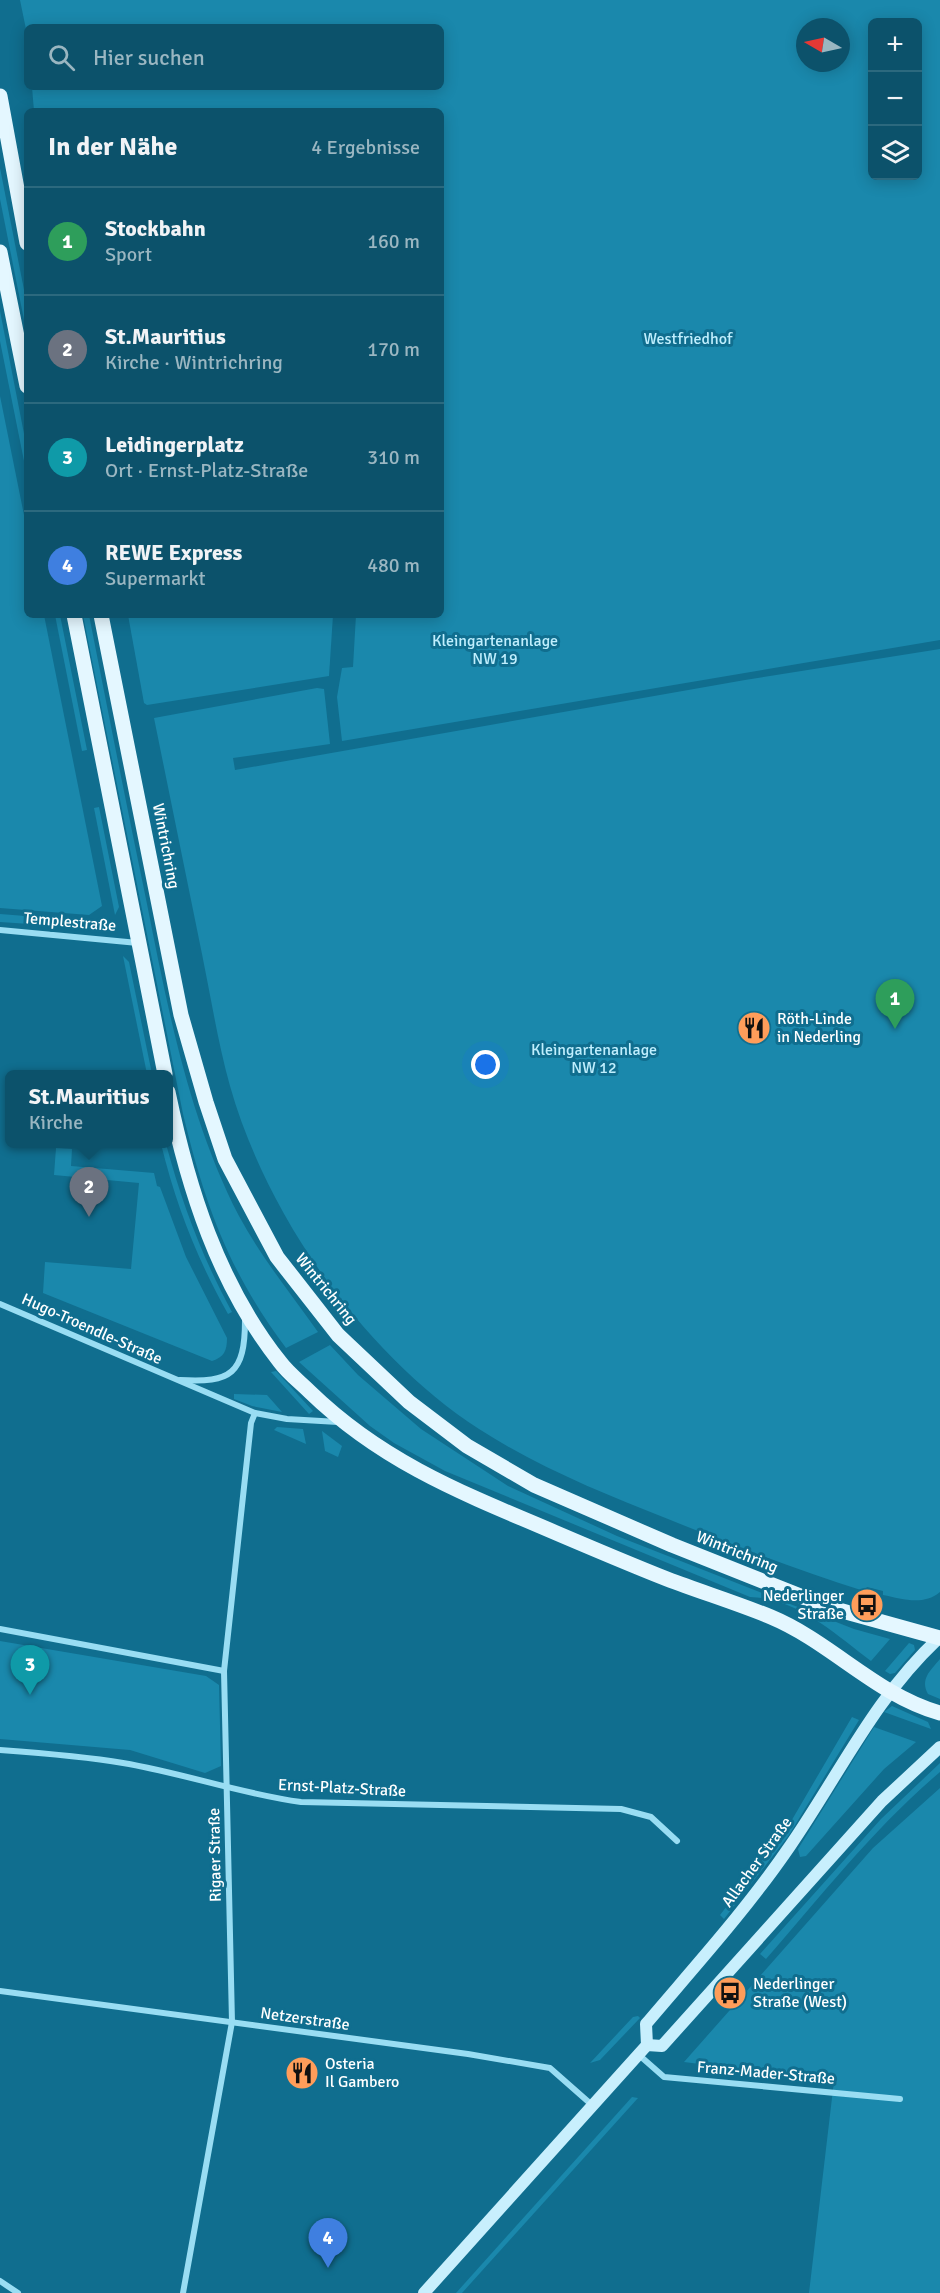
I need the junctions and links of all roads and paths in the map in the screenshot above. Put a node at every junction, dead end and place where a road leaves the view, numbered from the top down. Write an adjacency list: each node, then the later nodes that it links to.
1 (0, 96): 2 (main road)
2 (24, 227)
3 (0, 252): 4 (main road)
4 (24, 371)
5 (75, 618): 8 (main road)
6 (102, 618): 17 (main road, Wintrichring)
7 (0, 930): 8 (street, Templestraße)
8 (138, 943): 9 (main road)
9 (164, 1070)
10 (173, 1114): 12 (main road)
11 (0, 1304): 13 (street, Hugo-Troendle-Straße)
12 (245, 1313): 13 (street, Hugo-Troendle-Straße); 15 (main road)
13 (174, 1380): 14 (street, Hugo-Troendle-Straße)
14 (255, 1413): 15 (street, Hugo-Troendle-Straße); 18 (street, Rigaer Straße)
15 (342, 1423): 19 (main road)
16 (0, 1629): 18 (street)
17 (939, 1638): 19 (main road)
18 (224, 1671): 23 (street, Rigaer Straße)
19 (890, 1690): 20 (main road); 27 (main road, Allacher Straße)
20 (940, 1713)
21 (940, 1747): 27 (main road)
22 (0, 1750): 23 (street, Ernst-Platz-Straße)
23 (227, 1786): 24 (street, Ernst-Platz-Straße); 26 (street, Rigaer Straße)
24 (677, 1841)
25 (0, 1991): 26 (street, Netzerstraße)
26 (232, 2022): 29 (street, Netzerstraße); 32 (street, Rigaer Straße)
27 (643, 2050): 28 (street, Franz-Mader-Straße); 29 (main road)
28 (900, 2099)
29 (593, 2105): 33 (main road)
30 (0, 2281): 31 (street)
31 (18, 2293)
32 (183, 2293)
33 (424, 2293)

